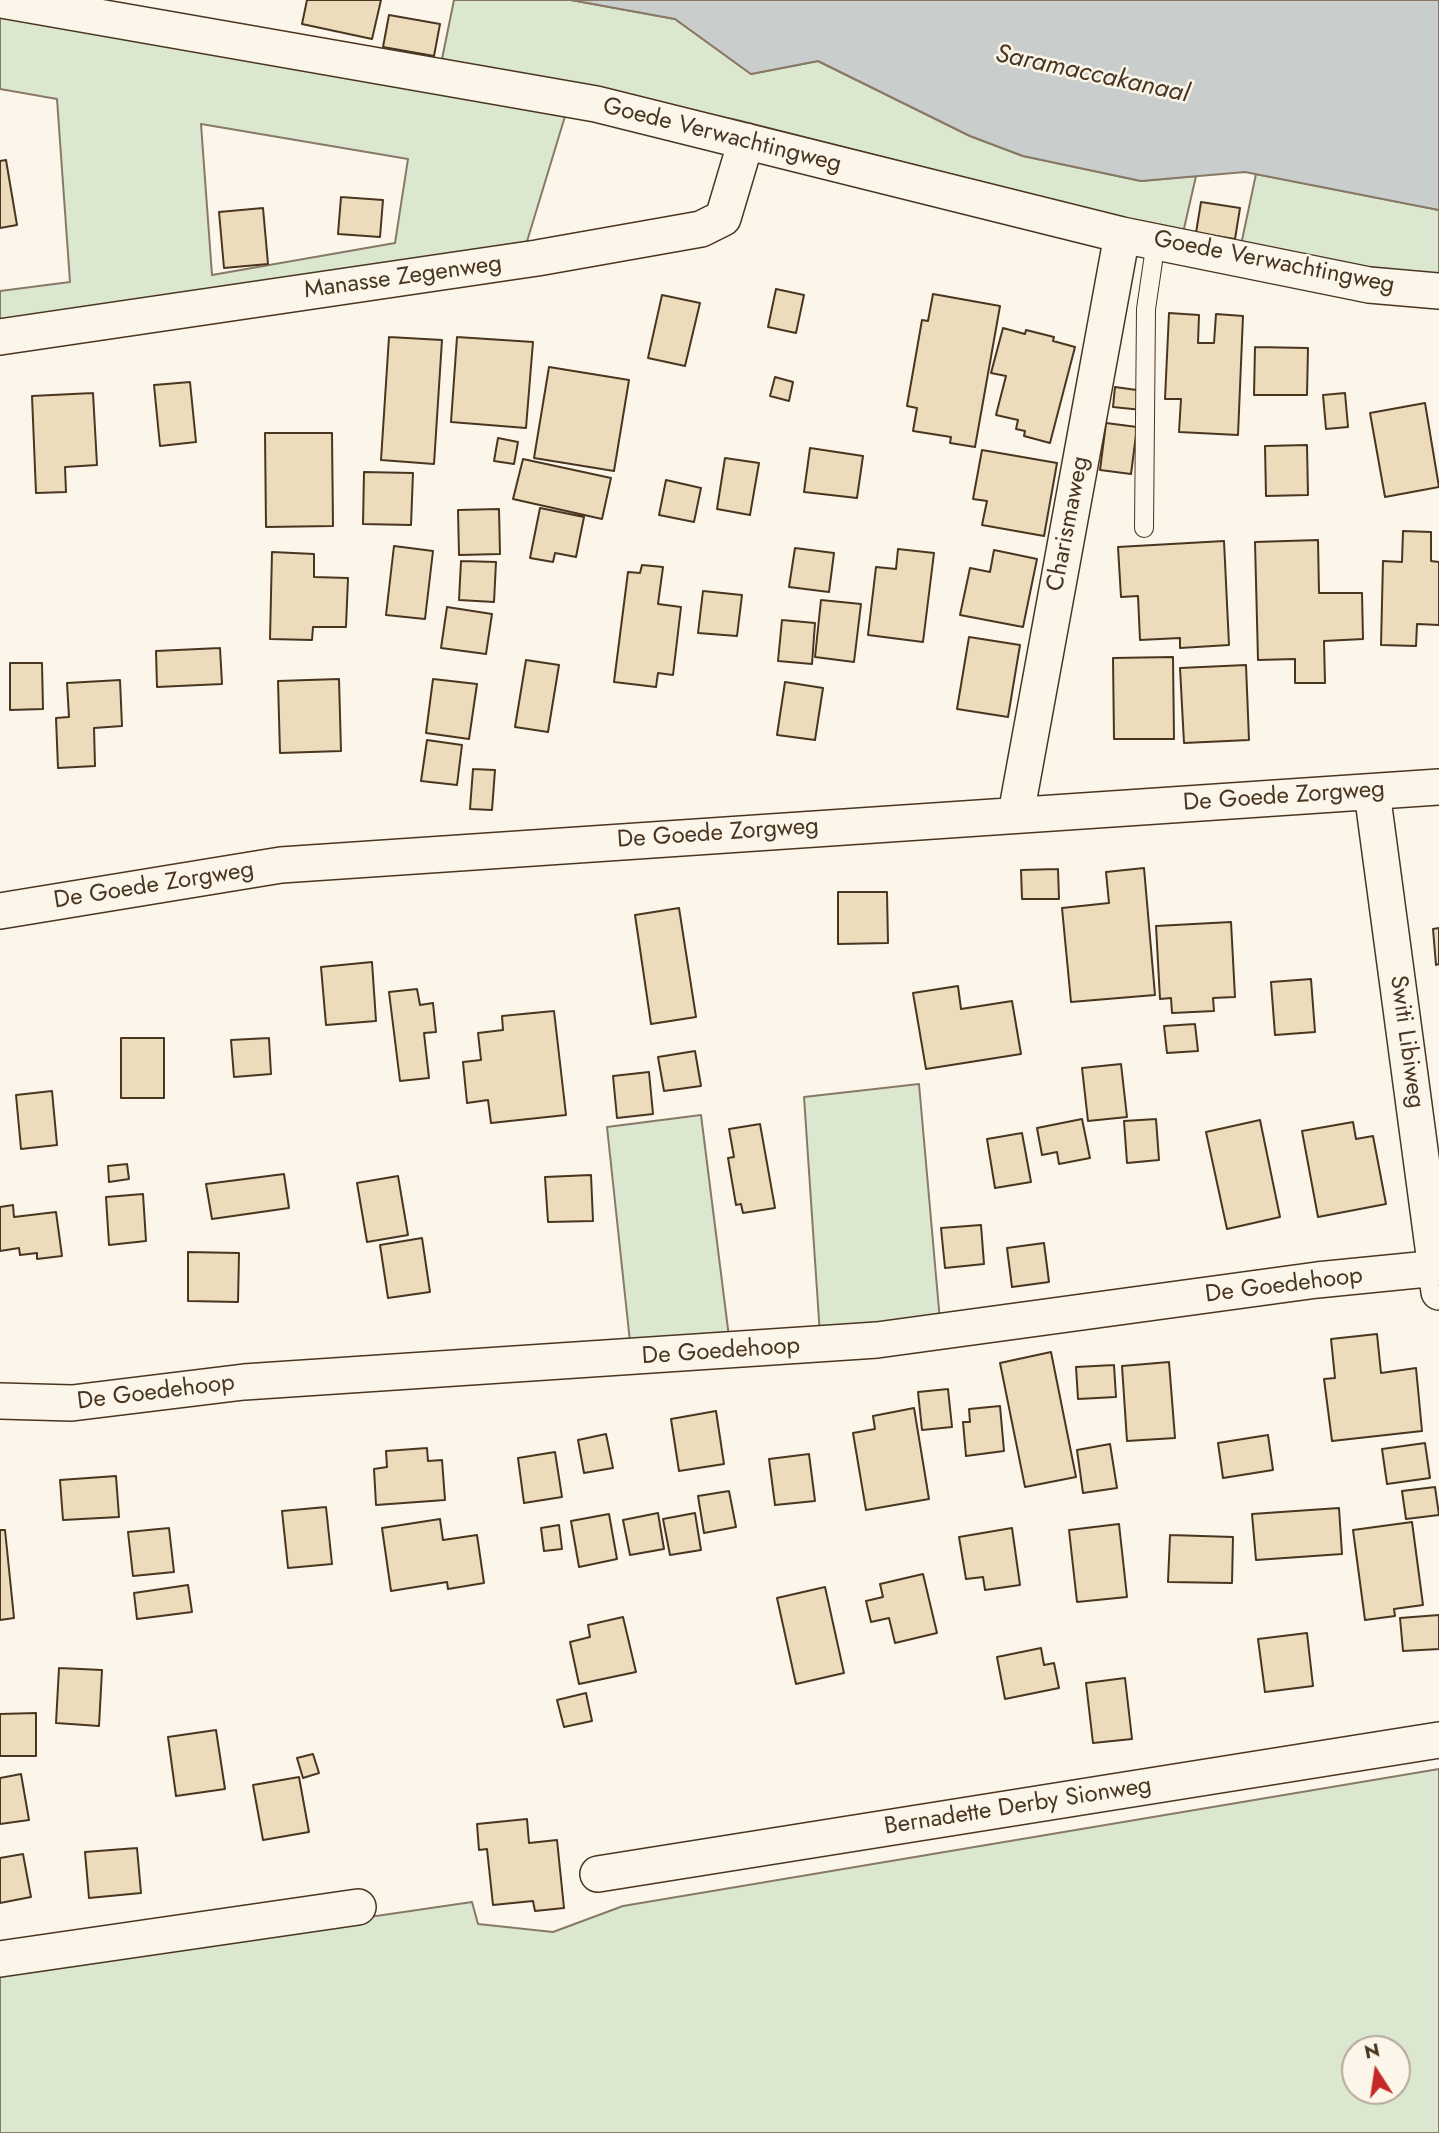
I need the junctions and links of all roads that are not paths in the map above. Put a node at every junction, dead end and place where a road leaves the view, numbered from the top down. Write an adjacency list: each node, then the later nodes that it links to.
1 (1, 0): 2 (street, Goede Verwachtingweg)
2 (746, 141): 3 (street, Goede Verwachtingweg); 5 (street, Manasse Zegenweg)
3 (1139, 238): 4 (street, Goede Verwachtingweg); 6 (lane); 9 (street, Charismaweg)
4 (1439, 291)
5 (0, 337)
6 (1144, 527)
7 (1439, 787): 8 (street, De Goede Zorgweg)
8 (1373, 792): 9 (street, De Goede Zorgweg); 11 (street, Switi Libiweg)
9 (1016, 814): 10 (street, De Goede Zorgweg)
10 (0, 911)
11 (1438, 1276): 12 (street, De Goedehoop)
12 (0, 1401)
13 (1439, 1740): 14 (street, Bernadette Derby Sionweg)
14 (598, 1874)
15 (358, 1907): 16 (street)
16 (0, 1959)

